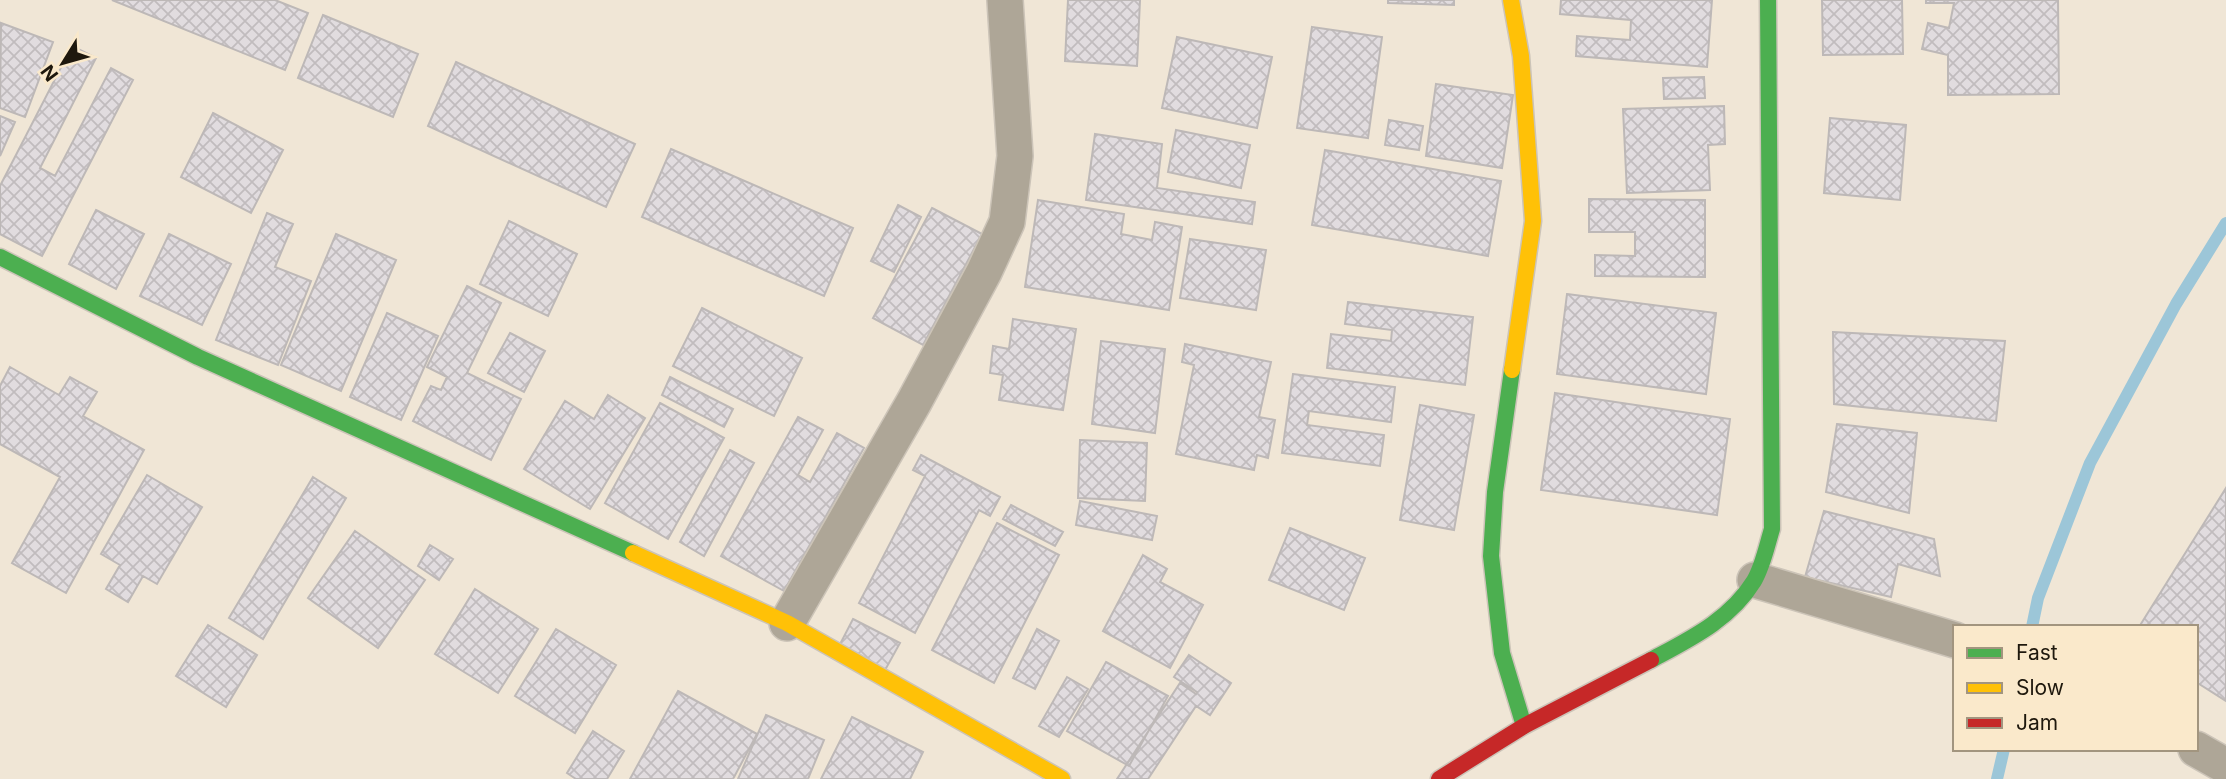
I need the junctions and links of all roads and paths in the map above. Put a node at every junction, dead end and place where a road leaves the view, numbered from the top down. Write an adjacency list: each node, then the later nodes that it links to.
1 (1005, 0): 6 (street)
2 (1511, 0): 8 (street)
3 (1768, 0): 5 (street)
4 (0, 257): 6 (street)
5 (1755, 580): 7 (street); 8 (street)
6 (787, 623): 11 (street)
7 (1953, 639)
8 (1524, 726): 12 (street)
9 (2198, 750): 10 (street)
10 (2226, 766)
11 (1062, 779)
12 (1438, 779)

